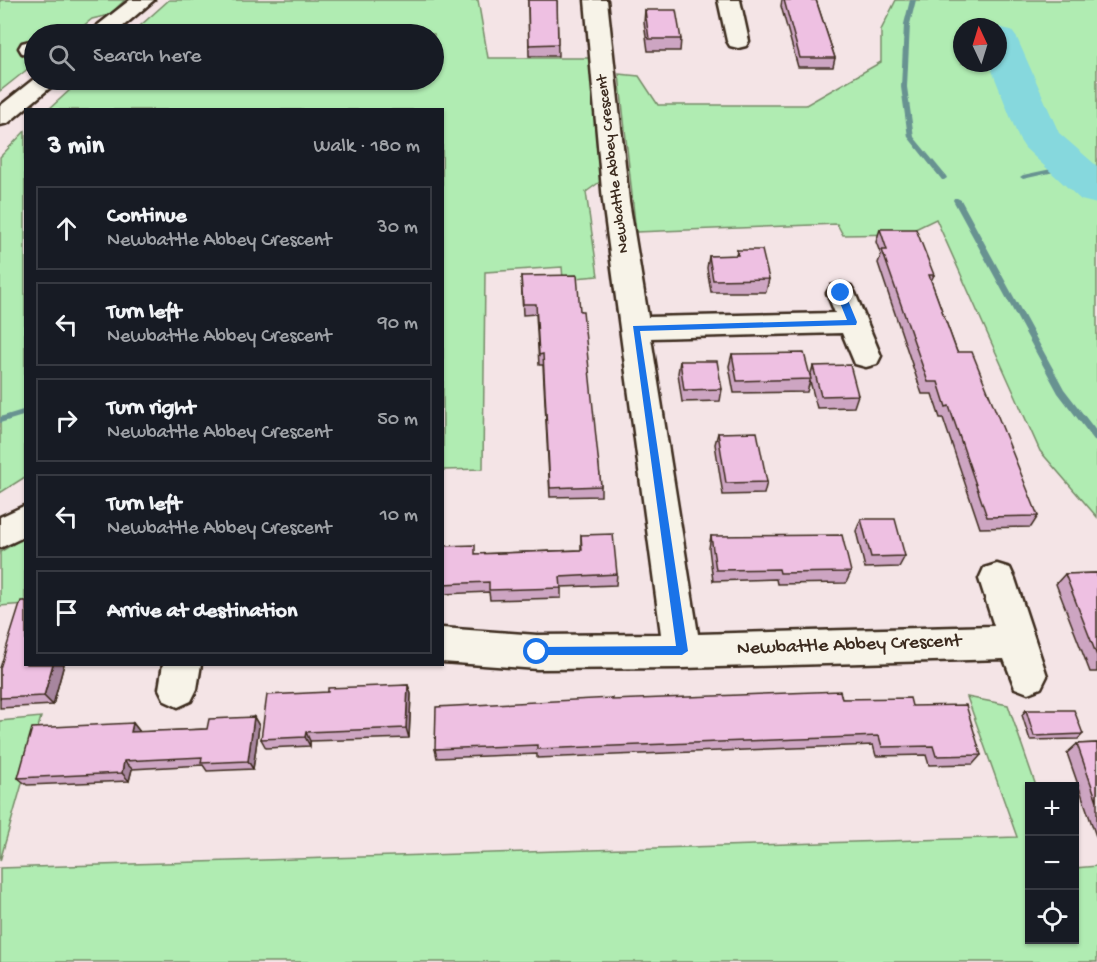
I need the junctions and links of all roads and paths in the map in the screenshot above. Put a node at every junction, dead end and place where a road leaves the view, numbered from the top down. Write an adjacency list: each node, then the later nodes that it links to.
1 (143, 0): 4 (street)
2 (596, 0): 10 (street, Newbattle Abbey Crescent)
3 (729, 0): 5 (street)
4 (113, 24)
5 (738, 41)
6 (35, 90): 7 (street)
7 (0, 118)
8 (841, 293): 9 (street)
9 (853, 322): 10 (street); 11 (street)
10 (636, 328): 16 (street, Newbattle Abbey Crescent)
11 (866, 356)
12 (24, 520): 13 (street)
13 (0, 534)
14 (997, 579): 16 (street, Newbattle Abbey Crescent)
15 (444, 645): 16 (street, Newbattle Abbey Crescent)
16 (682, 651)

